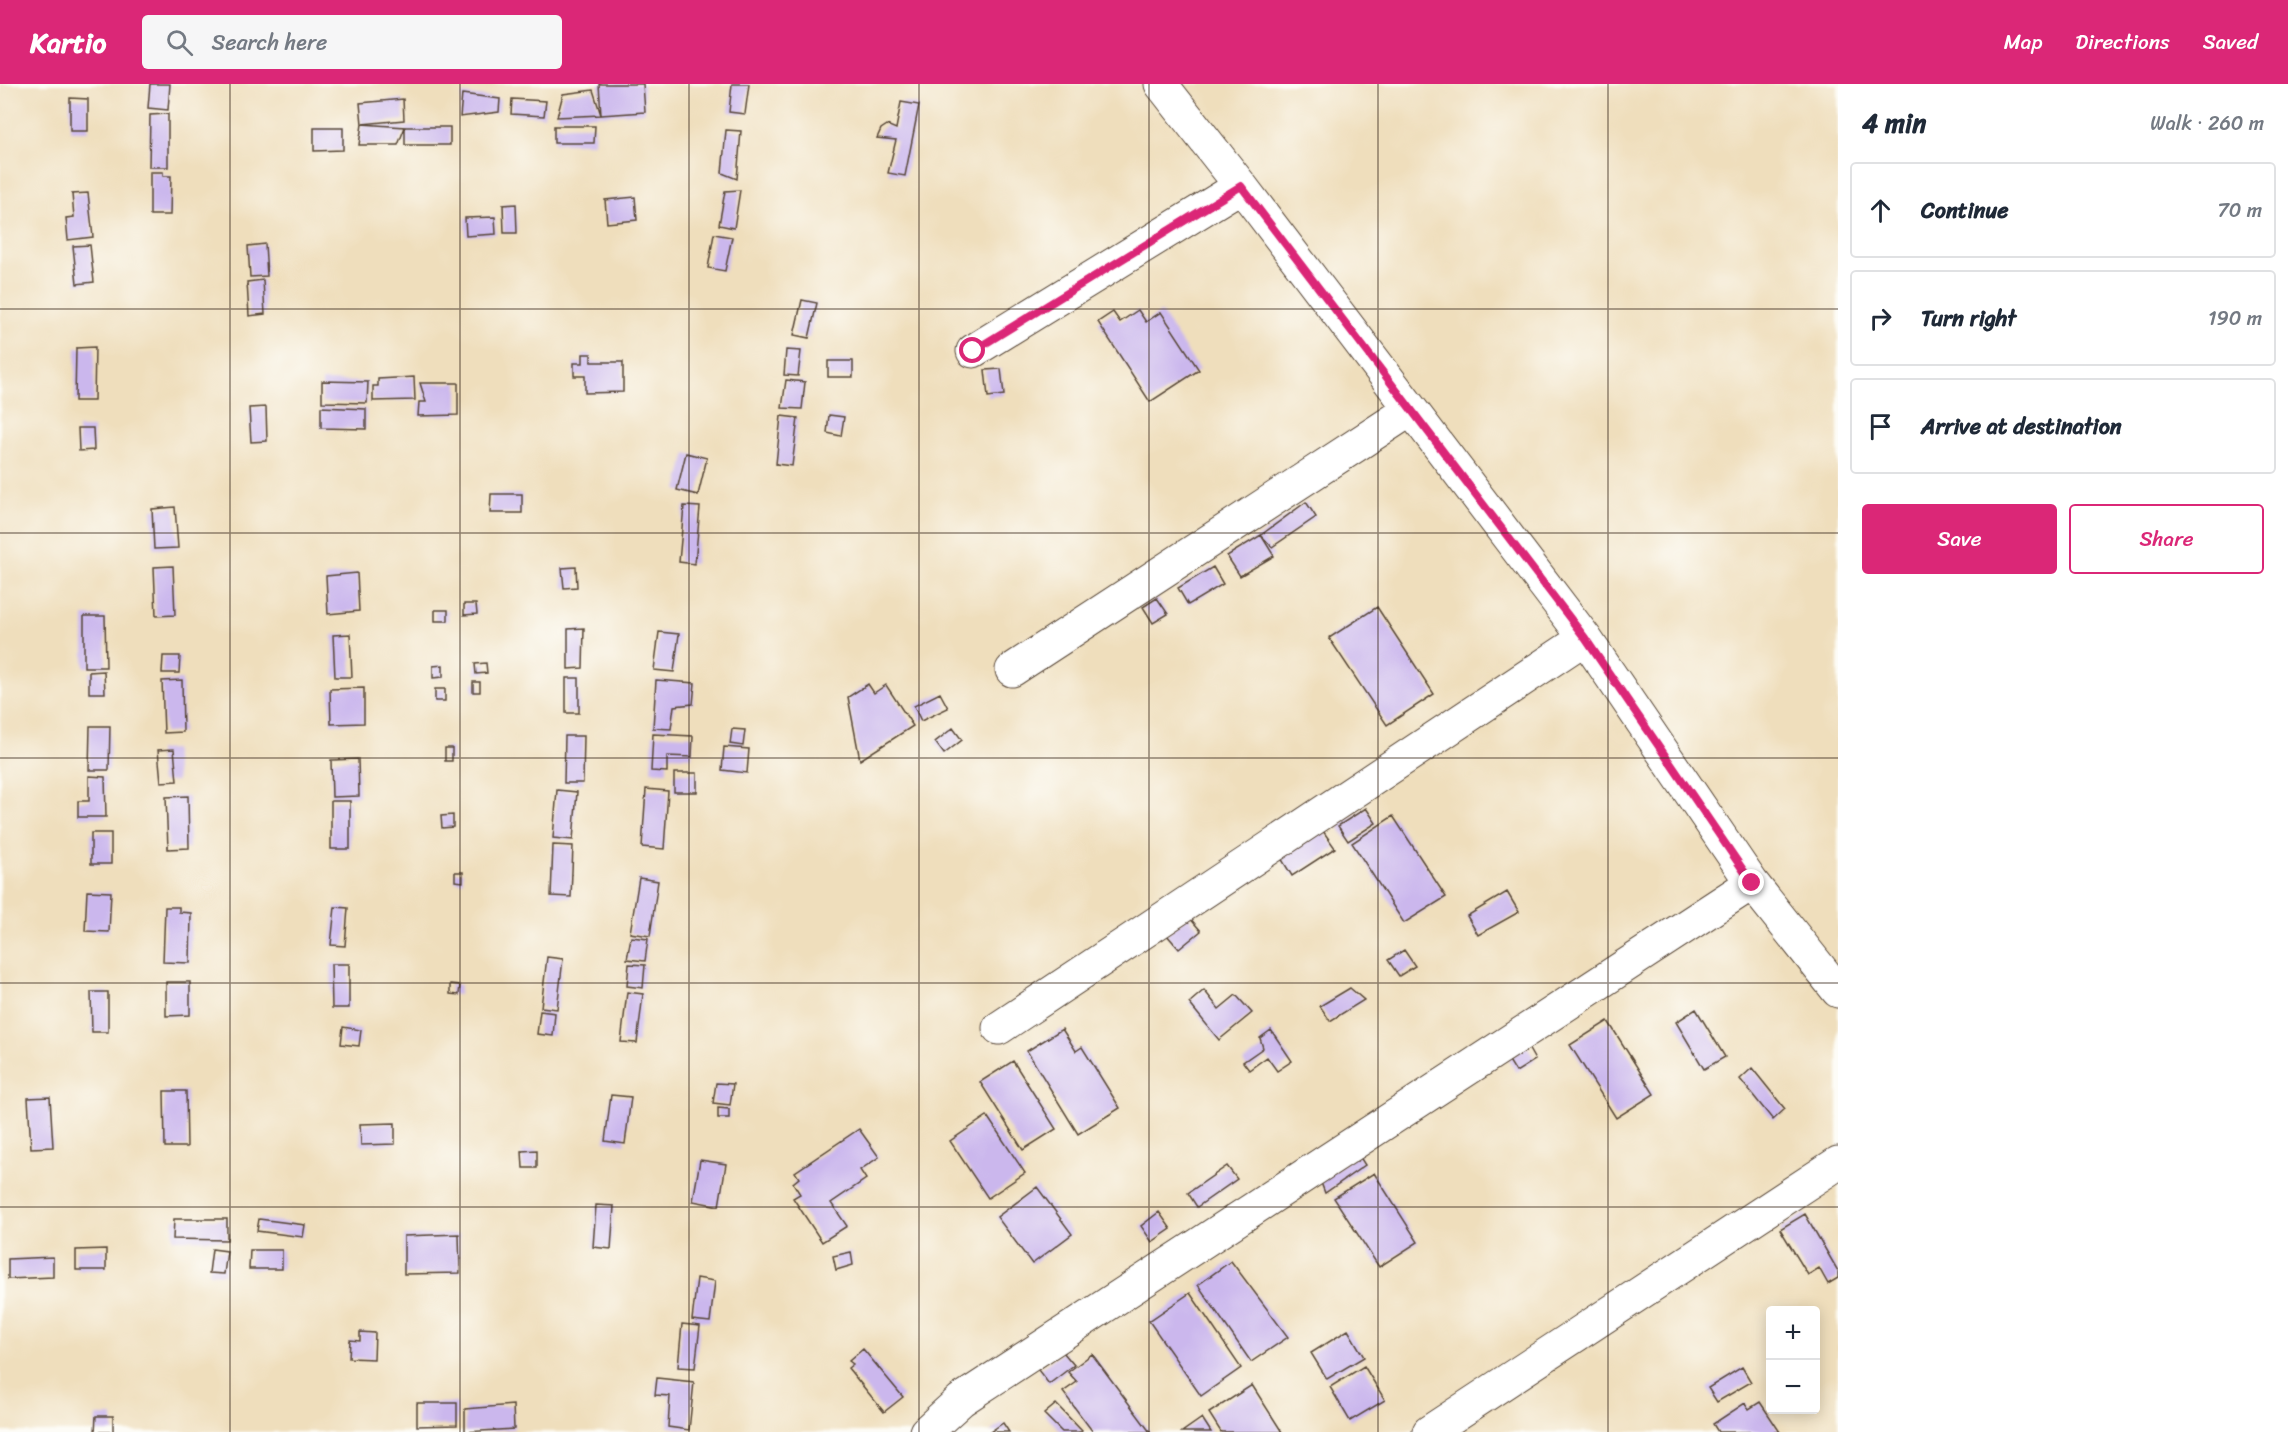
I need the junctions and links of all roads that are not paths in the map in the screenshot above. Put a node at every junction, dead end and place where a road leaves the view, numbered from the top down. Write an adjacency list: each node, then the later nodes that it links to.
1 (1161, 84): 2 (street)
2 (1241, 186): 3 (street); 4 (street)
3 (973, 351)
4 (1410, 410): 5 (street); 6 (street)
5 (1585, 638): 7 (street); 9 (street)
6 (1012, 670)
7 (1752, 883): 8 (street); 11 (street)
8 (1838, 992)
9 (999, 1028)
10 (1838, 1164): 12 (street)
11 (926, 1432)
12 (1429, 1432)

